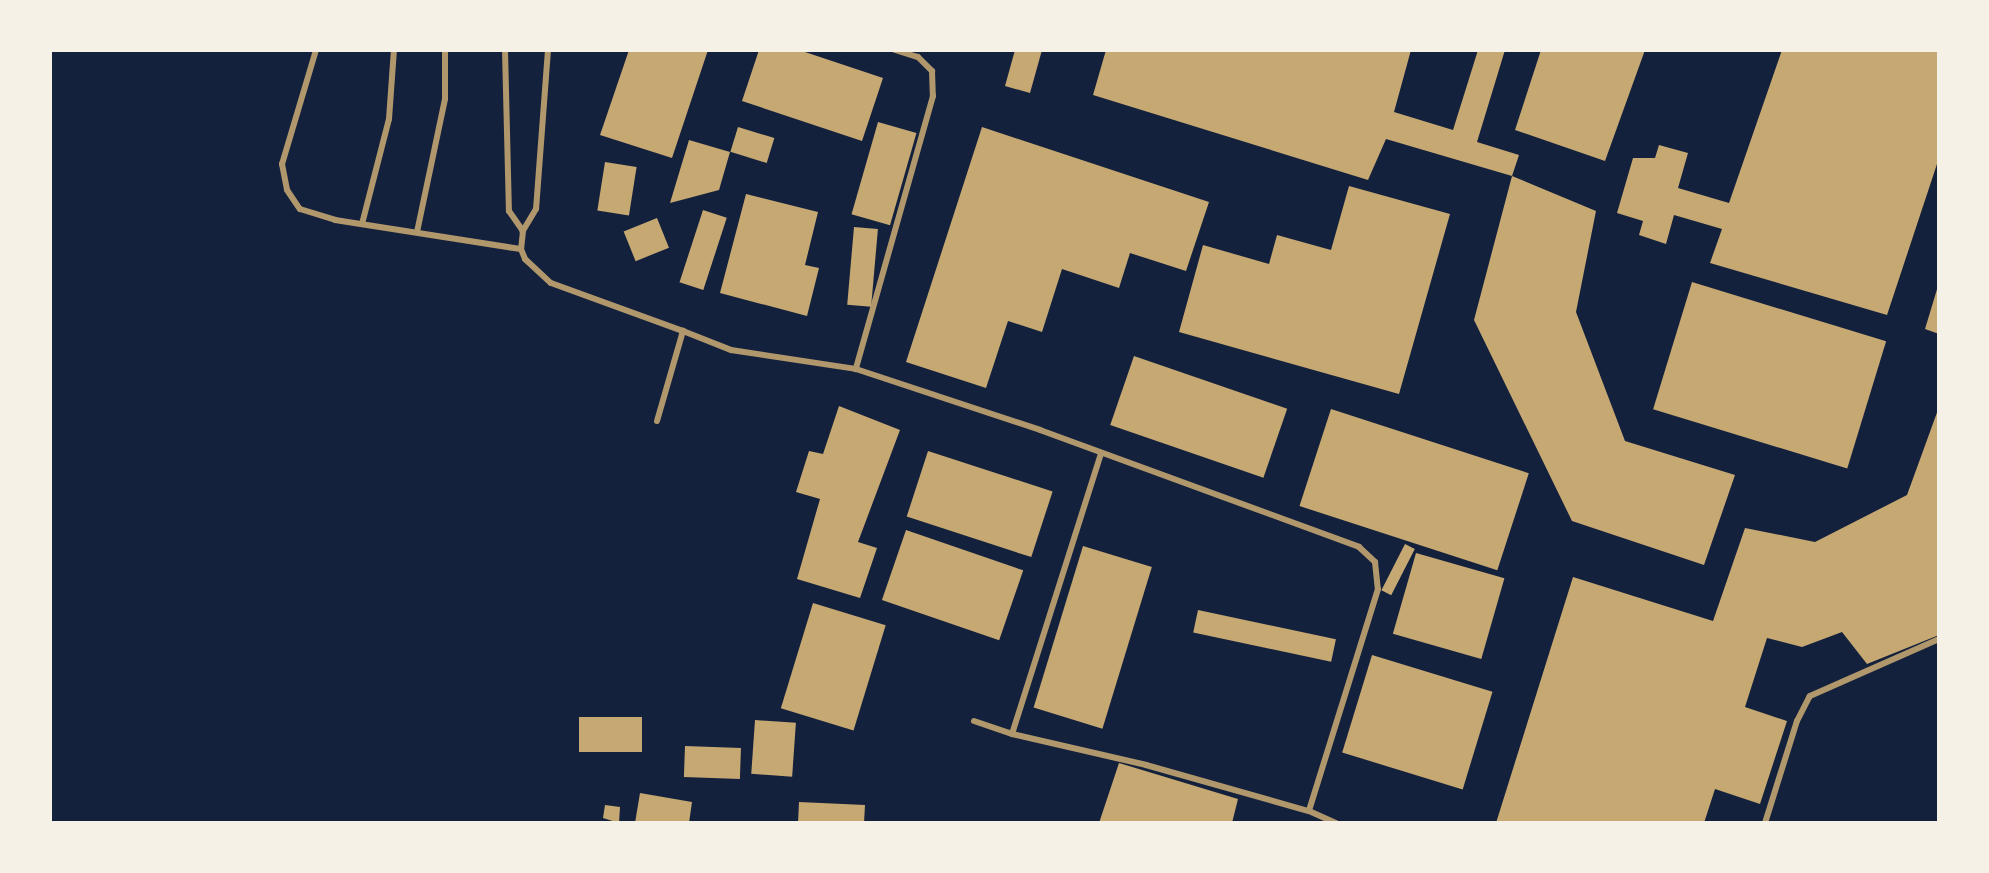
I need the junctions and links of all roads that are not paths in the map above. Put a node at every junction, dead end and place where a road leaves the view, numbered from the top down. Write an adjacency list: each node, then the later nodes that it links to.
1 (316, 50): 7 (lane)
2 (394, 50): 7 (lane)
3 (445, 50): 9 (lane)
4 (505, 50): 8 (lane)
5 (548, 50): 8 (lane)
6 (895, 50): 12 (lane)
7 (362, 224): 9 (lane)
8 (523, 231): 10 (lane)
9 (417, 232): 10 (lane)
10 (521, 249): 11 (lane)
11 (683, 331): 12 (lane); 13 (lane)
12 (856, 369): 14 (lane)
13 (657, 421)
14 (1101, 453): 17 (lane); 18 (lane)
15 (1939, 639): 20 (lane)
16 (974, 721): 17 (lane)
17 (1012, 734): 18 (lane)
18 (1309, 811): 19 (lane)
19 (1336, 823)
20 (1765, 823)

